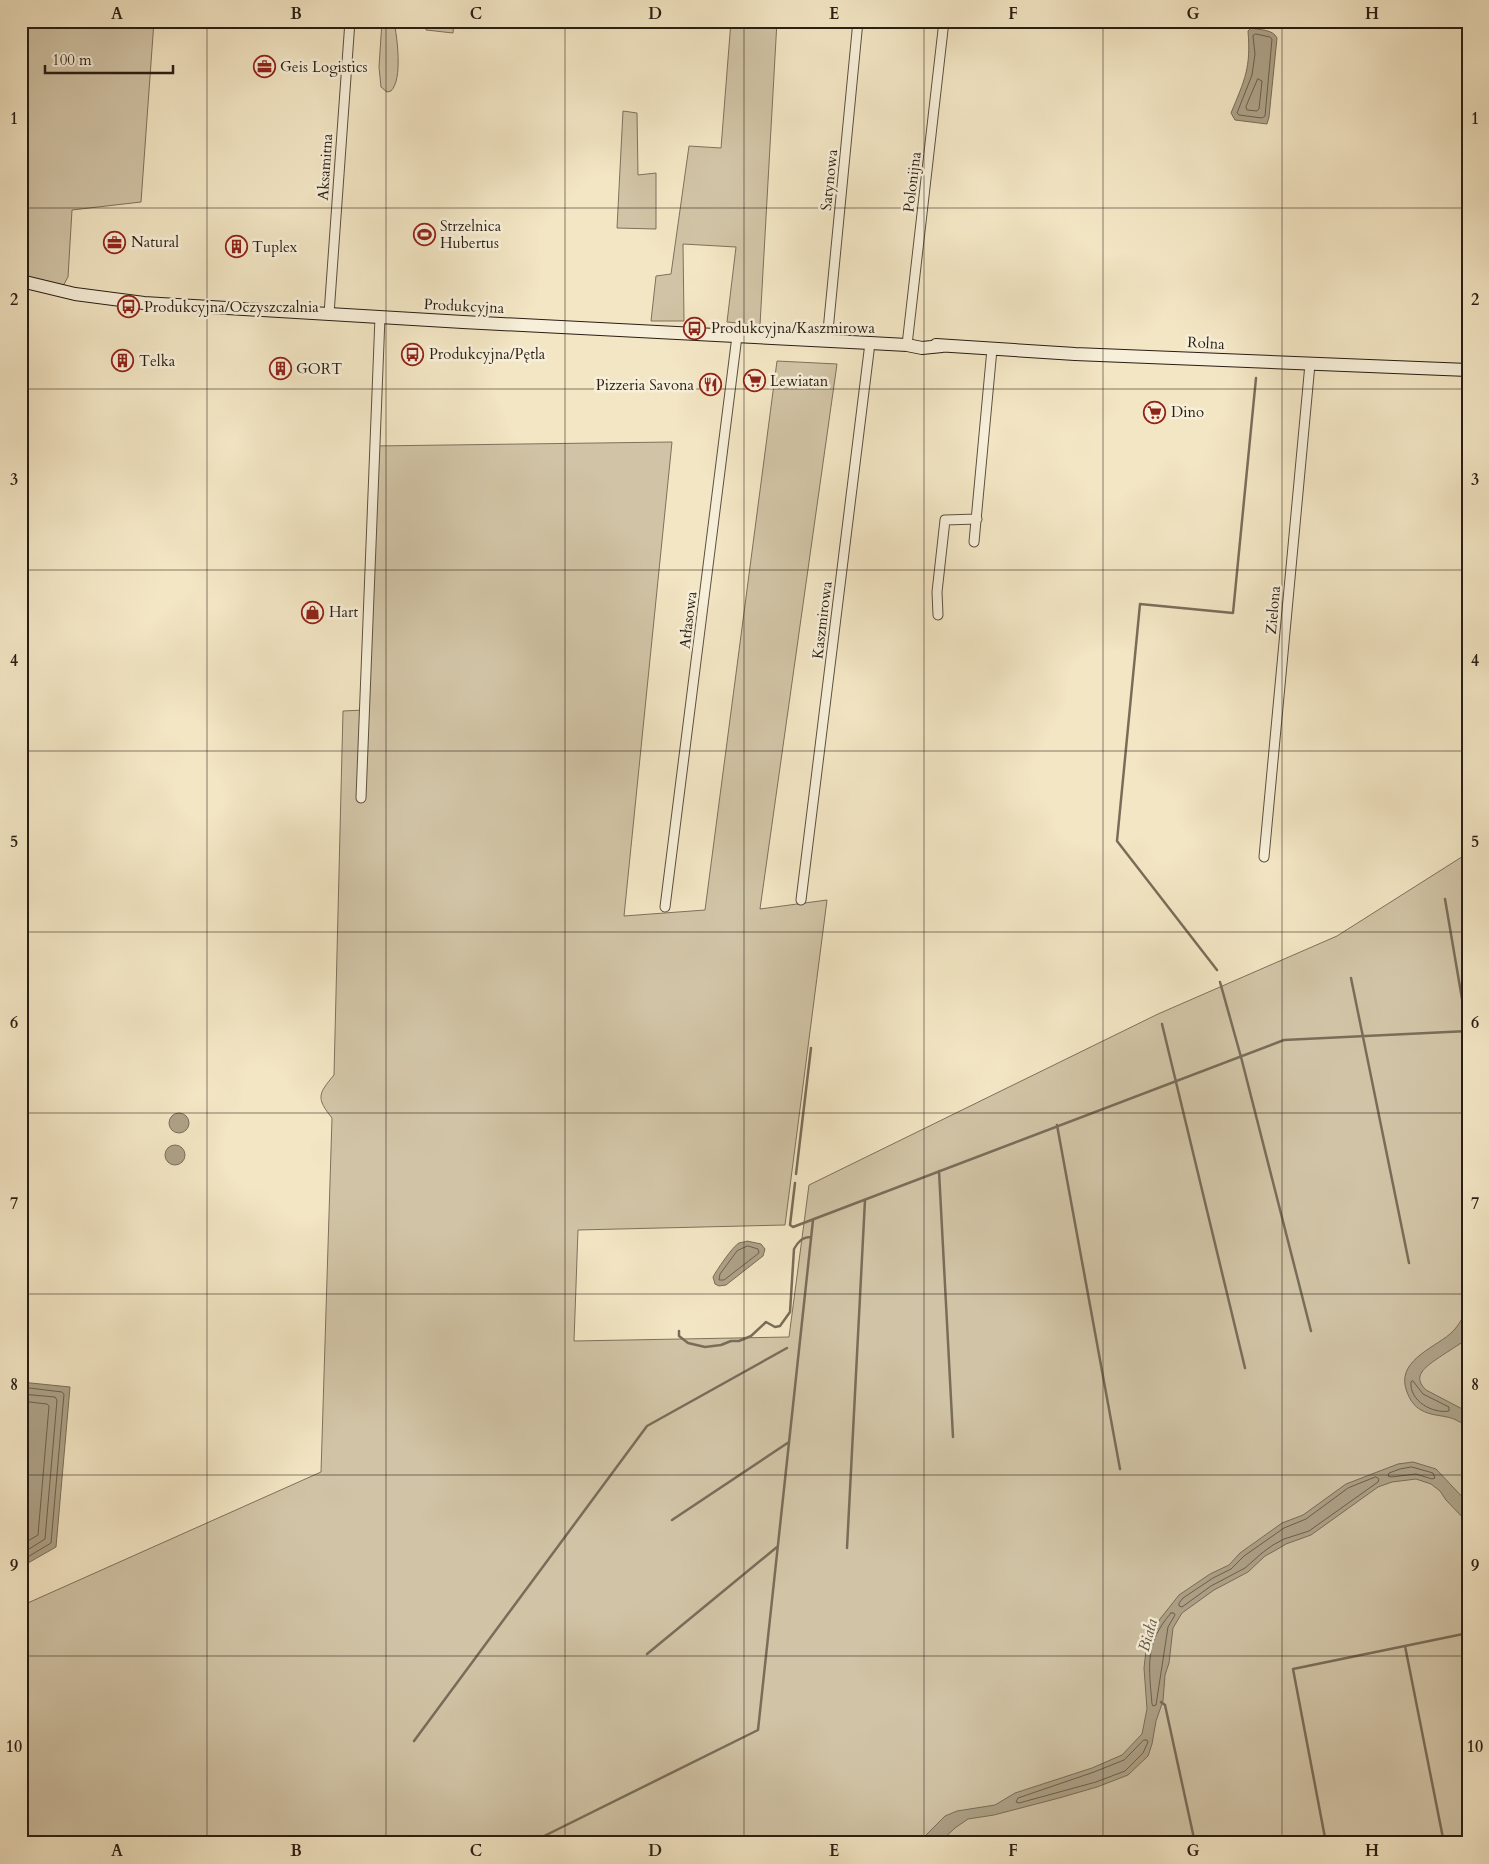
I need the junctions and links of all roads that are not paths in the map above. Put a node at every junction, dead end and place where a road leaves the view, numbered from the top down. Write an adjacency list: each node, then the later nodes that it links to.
1 (350, 21): 5 (street, Aksamitna)
2 (858, 21): 8 (street, Satynowa)
3 (944, 21): 10 (street, Polonijna)
4 (21, 281): 5 (street, Produkcyjna)
5 (329, 314): 6 (street, Produkcyjna)
6 (380, 317): 7 (street, Produkcyjna); 17 (street)
7 (737, 336): 8 (street, Produkcyjna); 20 (street, Atłasowa)
8 (827, 341): 9 (street, Produkcyjna)
9 (870, 343): 10 (street, Produkcyjna); 19 (street, Kaszmirowa)
10 (907, 345): 11 (street, Rolna)
11 (992, 349): 12 (street, Rolna); 14 (street)
12 (1310, 364): 13 (street, Rolna); 18 (street, Zielona)
13 (1468, 370)
14 (977, 519): 15 (street); 16 (street)
15 (974, 542)
16 (938, 615)
17 (361, 798)
18 (1264, 857)
19 (801, 900)
20 (665, 907)

